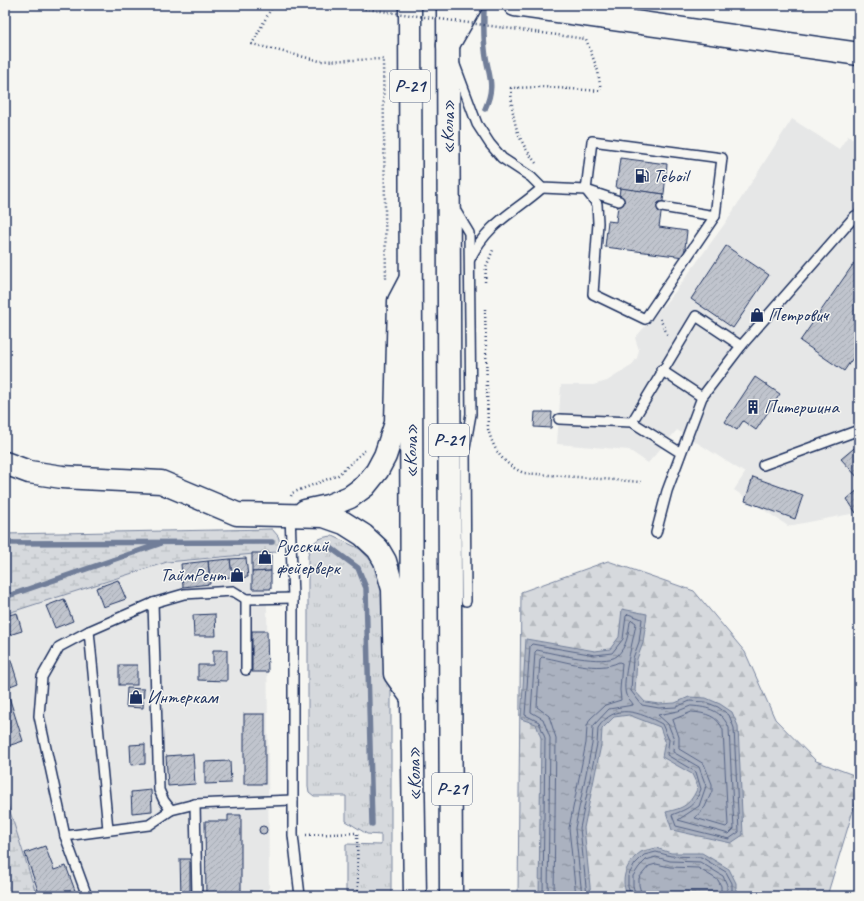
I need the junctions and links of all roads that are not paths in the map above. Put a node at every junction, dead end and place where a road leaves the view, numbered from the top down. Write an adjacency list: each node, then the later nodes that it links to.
1 (410, 5): 15 (main road, «Кола» / Р-21)
2 (448, 5): 5 (main road, «Кола» / Р-21)
3 (471, 5): 5 (main road)
4 (515, 5): 6 (main road)
5 (448, 45): 7 (lane); 9 (main road, «Кола» / Р-21)
6 (859, 54)
7 (542, 188): 8 (lane); 14 (lane)
8 (586, 190): 10 (lane); 13 (lane); 13 (lane)
9 (447, 198): 14 (lane); 43 (main road, «Кола» / Р-21)
10 (619, 201)
11 (662, 207): 13 (lane)
12 (859, 214): 16 (lane)
13 (716, 216)
14 (469, 260): 29 (lane)
15 (410, 280): 25 (main road); 33 (main road, «Кола» / Р-21)
16 (741, 346): 17 (lane); 18 (lane)
17 (661, 370): 18 (lane); 20 (lane)
18 (702, 397): 22 (lane)
19 (559, 419): 20 (lane)
20 (632, 422): 22 (lane)
21 (859, 430): 24 (lane)
22 (681, 453): 26 (lane)
23 (5, 463): 25 (main road)
24 (763, 465)
25 (290, 514): 28 (lane); 33 (main road)
26 (656, 533)
27 (246, 598): 28 (lane); 30 (lane); 32 (lane)
28 (293, 598): 34 (lane)
29 (466, 601)
30 (153, 603): 31 (lane); 36 (lane)
31 (88, 631): 37 (lane); 38 (lane)
32 (246, 670)
33 (412, 698): 42 (main road, «Кола» / Р-21)
34 (293, 800): 35 (lane); 41 (lane)
35 (195, 804): 36 (lane); 40 (lane)
36 (171, 810): 37 (lane)
37 (108, 829): 38 (lane)
38 (65, 836): 39 (lane)
39 (87, 896)
40 (197, 896)
41 (300, 896)
42 (415, 896)
43 (451, 896)

